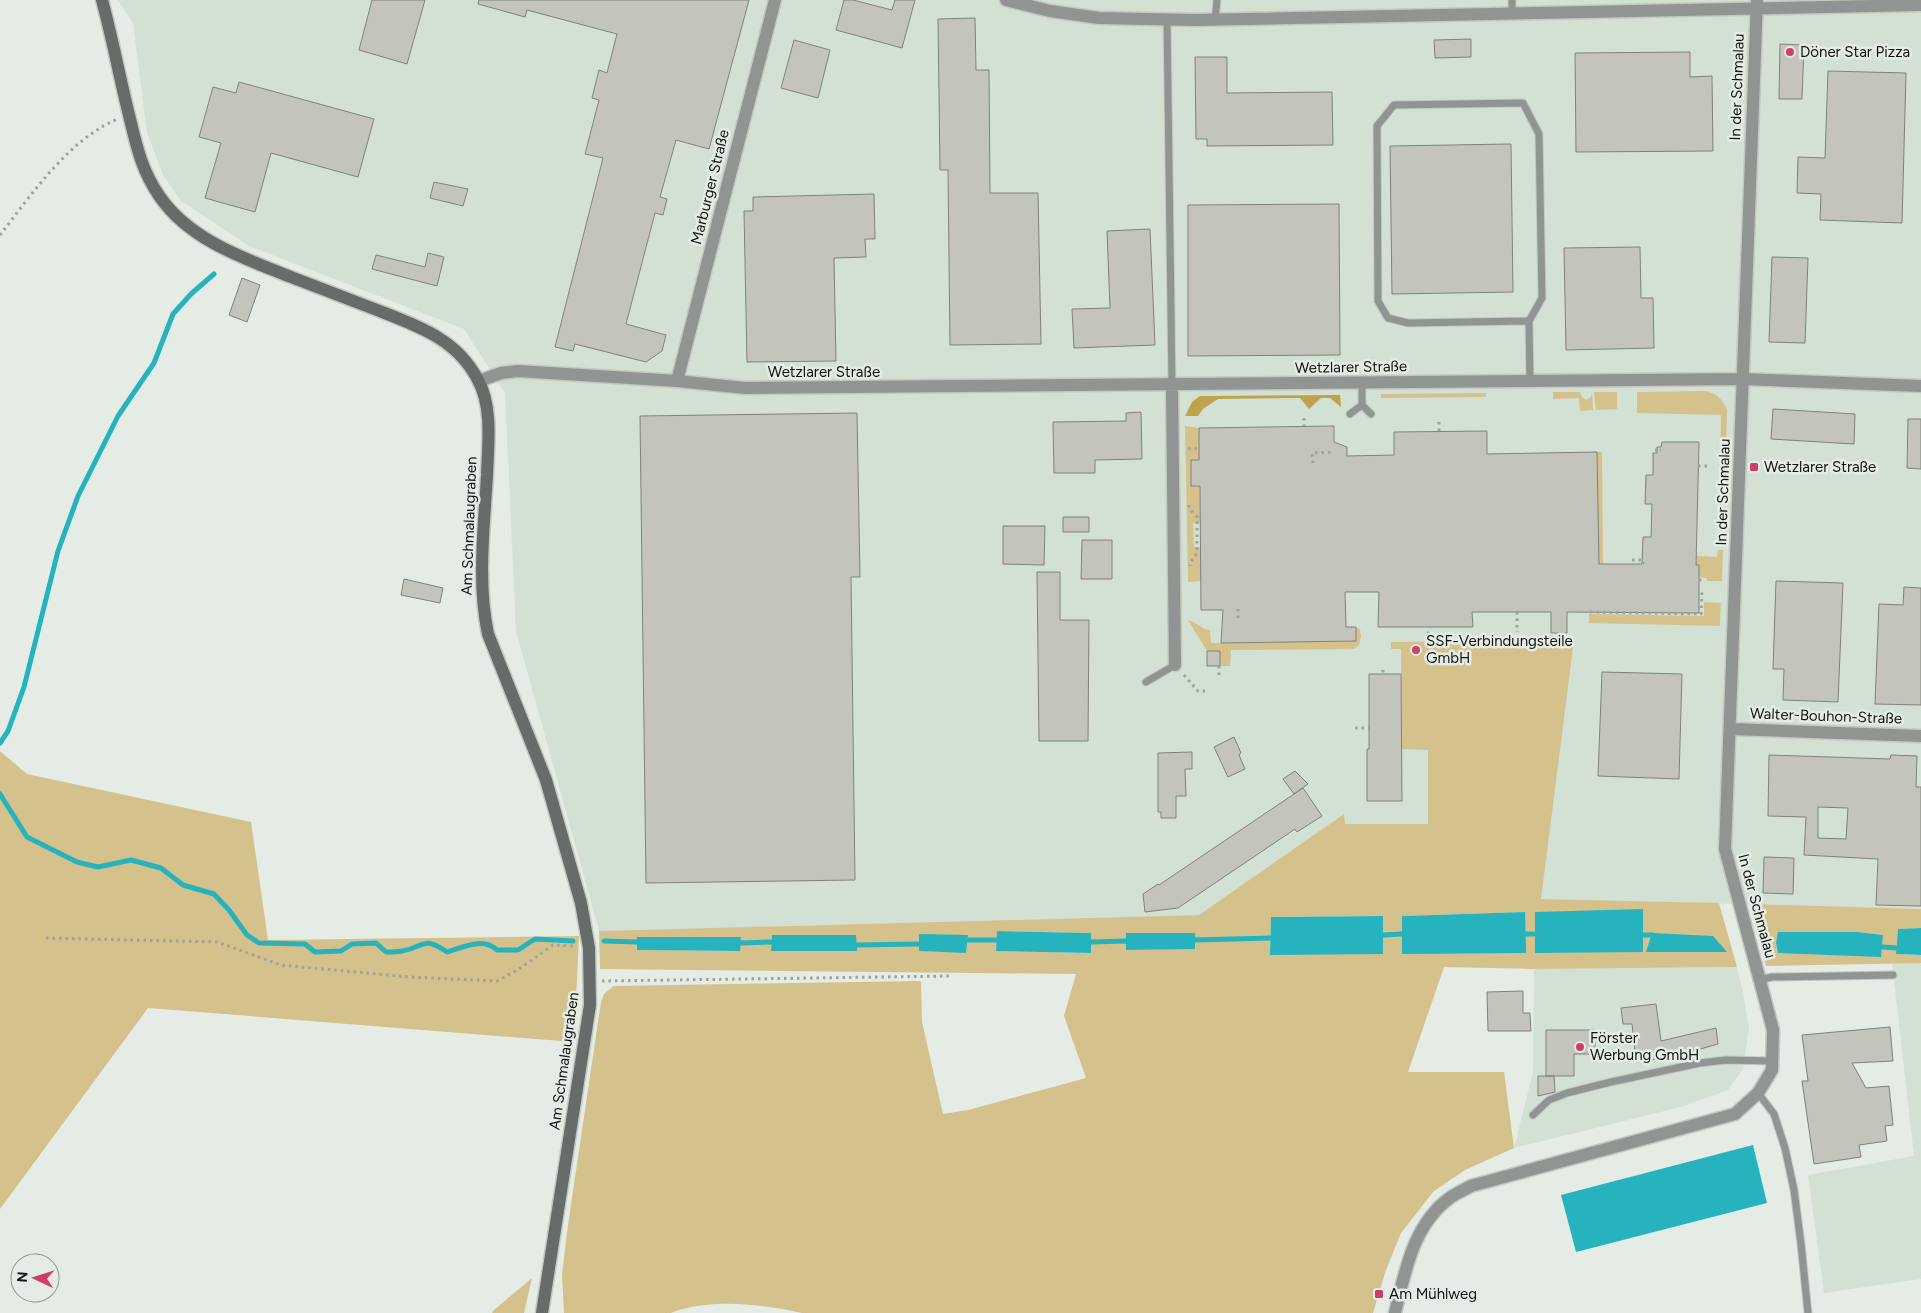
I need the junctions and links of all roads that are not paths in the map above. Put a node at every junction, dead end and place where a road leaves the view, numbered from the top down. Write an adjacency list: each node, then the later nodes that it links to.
1 (102, 0): 13 (main road, Am Schmalaugraben)
2 (775, 0): 14 (street, Marburger Straße)
3 (1006, 0): 9 (street)
4 (1217, 0): 10 (lane)
5 (1512, 0): 8 (lane)
6 (1756, 5): 7 (street); 8 (street); 12 (street, In der Schmalau)
7 (1921, 5)
8 (1512, 14): 10 (street)
9 (1167, 20): 10 (street); 17 (lane)
10 (1215, 20)
11 (1529, 321): 11 (lane); 15 (lane)
12 (1743, 379): 15 (street, Wetzlarer Straße); 18 (street, Wetzlarer Straße); 24 (street, In der Schmalau)
13 (479, 381): 14 (street, Wetzlarer Straße); 31 (main road, Am Schmalaugraben)
14 (677, 381): 17 (street, Wetzlarer Straße)
15 (1530, 381): 16 (street, Wetzlarer Straße)
16 (1362, 383): 17 (street, Wetzlarer Straße); 19 (lane)
17 (1172, 386): 22 (street)
18 (1921, 386)
19 (1362, 405): 20 (lane); 21 (lane)
20 (1350, 414)
21 (1371, 414)
22 (1175, 665): 23 (lane)
23 (1146, 682)
24 (1730, 729): 25 (street, Walter-Bouhon-Straße); 27 (street, In der Schmalau)
25 (1921, 736)
26 (1893, 975): 27 (lane, In der Schmalau)
27 (1759, 980): 28 (street, In der Schmalau)
28 (1772, 1061): 29 (street, In der Schmalau); 30 (lane)
29 (1758, 1093): 32 (street, In der Schmalau); 33 (lane)
30 (1534, 1115)
31 (542, 1313)
32 (1395, 1313)
33 (1808, 1313)

